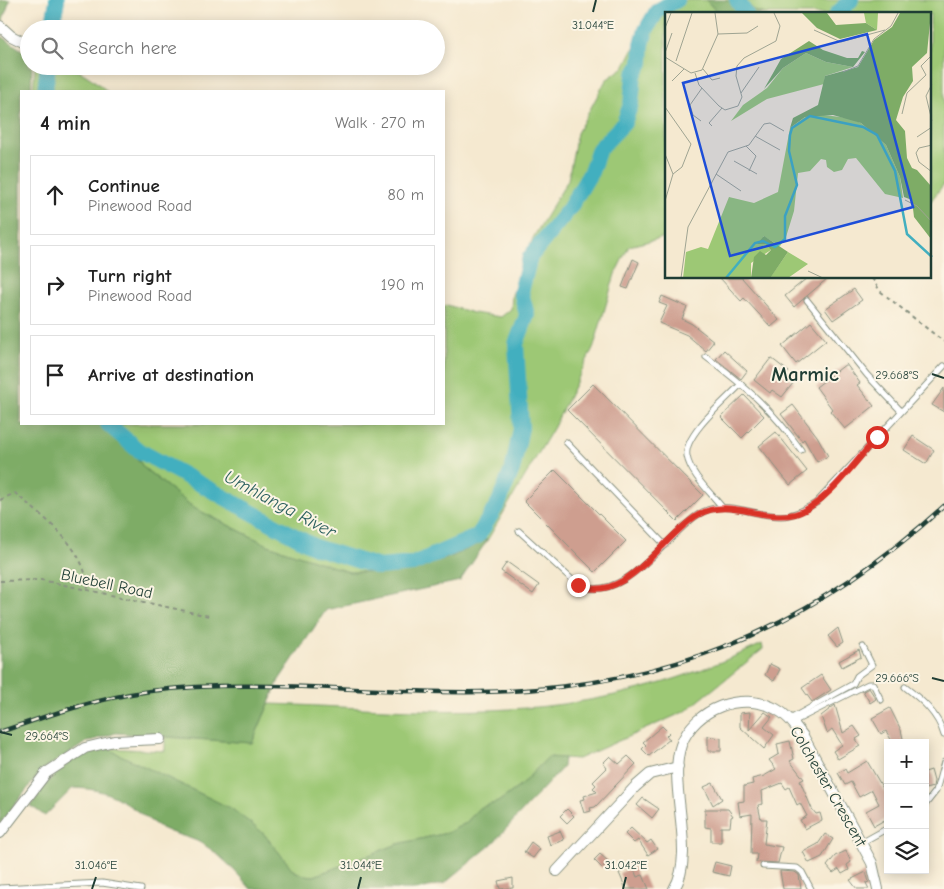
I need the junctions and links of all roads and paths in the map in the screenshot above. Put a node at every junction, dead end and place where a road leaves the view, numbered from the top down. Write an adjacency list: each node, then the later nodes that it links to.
1 (0, 26): 2 (street)
2 (20, 40)
3 (873, 279): 5 (path)
4 (807, 300): 9 (lane)
5 (944, 342)
6 (706, 356): 8 (lane)
7 (944, 366): 9 (lane)
8 (741, 384): 11 (lane); 13 (lane)
9 (901, 412): 13 (lane)
10 (566, 442): 15 (lane)
11 (801, 450)
12 (0, 500): 17 (path)
13 (722, 507): 15 (lane)
14 (519, 531): 15 (lane)
15 (664, 545)
16 (0, 581): 17 (path, Bluebell Road)
17 (88, 590): 18 (path, Bluebell Road)
18 (209, 616)
19 (863, 647): 22 (lane)
20 (905, 687): 23 (lane)
21 (881, 700): 22 (lane)
22 (792, 721): 26 (street, Colchester Crescent); 30 (street, Colchester Crescent)
23 (944, 735)
24 (160, 739): 29 (street)
25 (944, 762): 27 (lane)
26 (678, 767): 32 (street); 35 (street, Colchester Crescent)
27 (929, 800)
28 (886, 829): 30 (lane)
29 (0, 833)
30 (861, 843): 37 (street, Colchester Crescent)
31 (763, 866): 36 (lane)
32 (557, 870)
33 (0, 888): 34 (lane)
34 (141, 889)
35 (674, 889)
36 (811, 889)
37 (878, 889)

